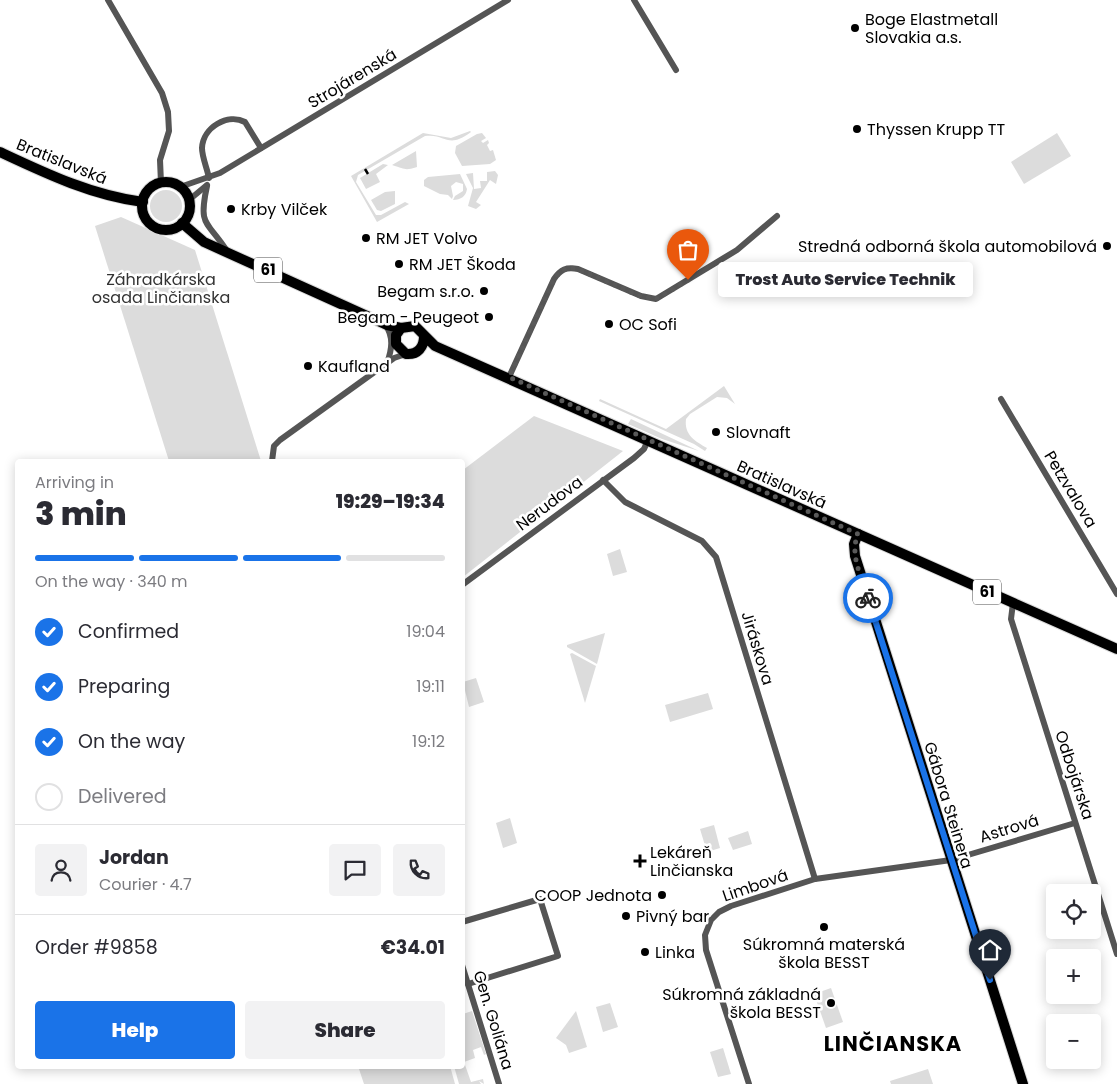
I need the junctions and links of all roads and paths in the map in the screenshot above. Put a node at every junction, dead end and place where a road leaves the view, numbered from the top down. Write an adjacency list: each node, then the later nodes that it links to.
1 (108, 0): 8 (street)
2 (508, 0): 5 (street, Strojárenská)
3 (634, 0): 4 (street)
4 (676, 70)
5 (262, 148): 7 (street, Strojárenská); 7 (street)
6 (0, 152): 12 (main road, Bratislavská)
7 (211, 179): 9 (street); 10 (street)
8 (161, 183): 10 (main road); 12 (main road)
9 (207, 186): 11 (street); 15 (street)
10 (180, 187): 11 (main road)
11 (189, 200): 14 (main road)
12 (143, 202): 14 (main road)
13 (777, 216): 23 (street)
14 (182, 224): 15 (main road, 61)
15 (227, 252): 16 (main road, 61)
16 (385, 324): 17 (main road, 61); 22 (street)
17 (398, 332): 18 (main road, Bratislavská / 61); 21 (main road, 61)
18 (424, 336): 19 (main road, Bratislavská / 61); 20 (main road)
19 (436, 346): 20 (main road); 23 (main road, Bratislavská / 61)
20 (421, 348): 21 (main road)
21 (402, 351): 22 (street)
22 (387, 363): 26 (street)
23 (509, 377): 25 (main road, Bratislavská / 61)
24 (1001, 399): 30 (street, Petzvalova)
25 (648, 440): 27 (street, Nerudova); 28 (main road, Bratislavská / 61)
26 (272, 459)
27 (603, 480): 29 (street, Nerudova); 35 (street, Jiráskova)
28 (858, 534): 31 (main road, Bratislavská / 61); 34 (main road, Gábora Steinera)
29 (465, 583)
30 (1117, 594)
31 (1013, 603): 32 (main road, Bratislavská / 61); 33 (street, Odbojárska)
32 (1117, 649)
33 (1076, 822): 34 (street, Astrová); 37 (street, Odbojárska)
34 (950, 860): 35 (street, Limbová); 42 (main road, Gábora Steinera)
35 (816, 879): 41 (street, Limbová)
36 (465, 921): 39 (street)
37 (1117, 954)
38 (465, 974): 39 (street, Gen. Goliána)
39 (468, 984): 40 (street, Gen. Goliána)
40 (499, 1084)
41 (749, 1084)
42 (1023, 1084)

